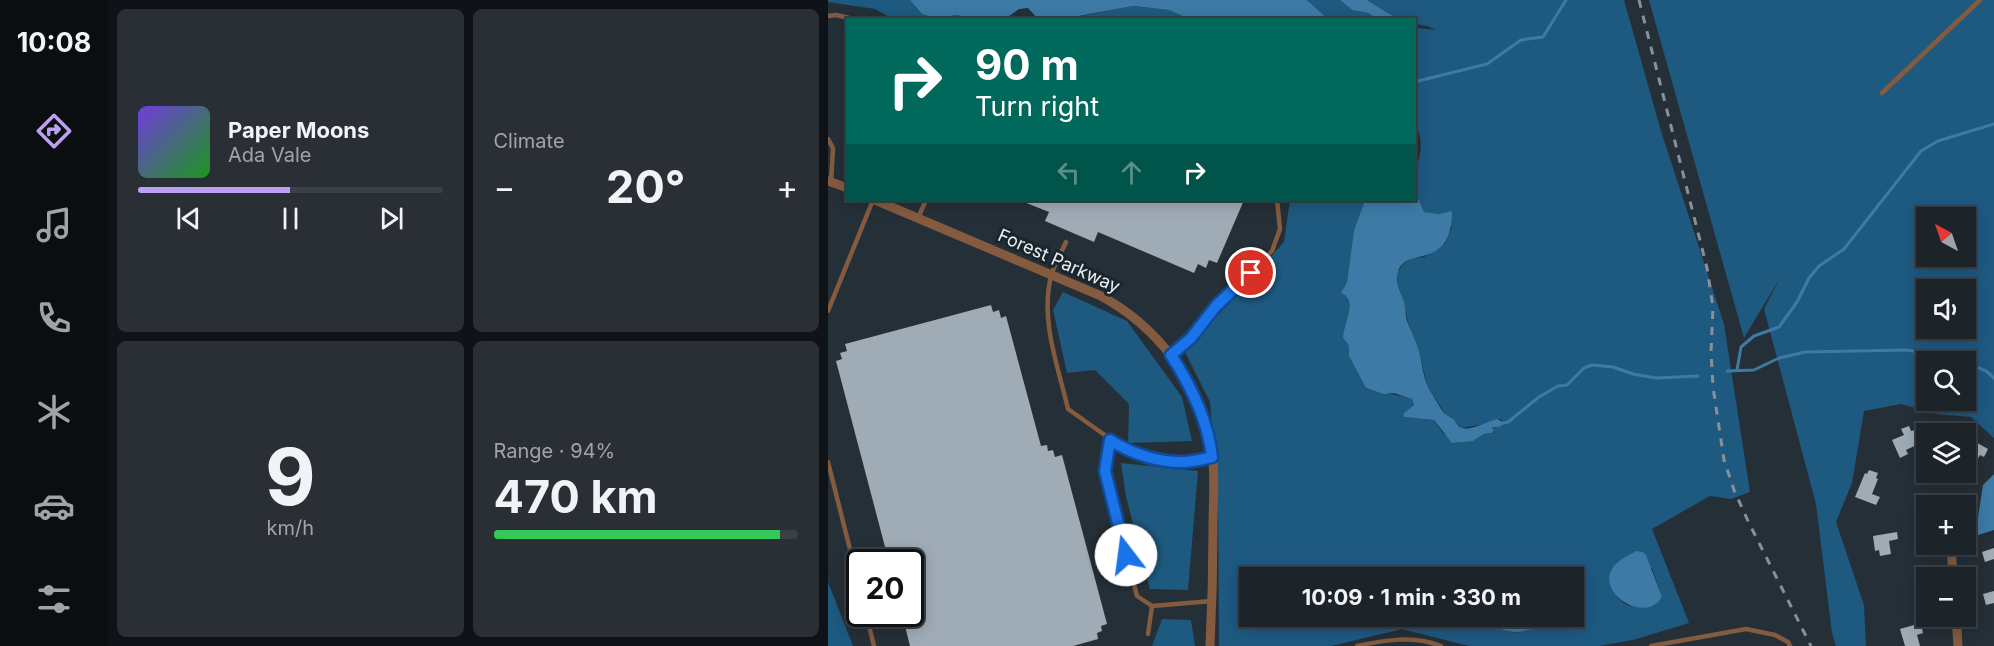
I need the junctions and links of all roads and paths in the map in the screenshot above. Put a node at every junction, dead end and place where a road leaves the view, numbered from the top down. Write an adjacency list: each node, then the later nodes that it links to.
1 (1980, 0): 4 (lane)
2 (828, 16): 3 (lane)
3 (849, 18)
4 (1882, 93)
5 (828, 139): 6 (lane)
6 (830, 182): 7 (street)
7 (846, 187)
8 (874, 201): 15 (lane)
9 (876, 201): 12 (street, Forest Parkway)
10 (926, 201): 12 (lane)
11 (1277, 201): 16 (lane)
12 (918, 218): 14 (street, Forest Parkway)
13 (1066, 242): 14 (lane)
14 (1052, 275): 16 (street, Forest Parkway); 17 (lane)
15 (828, 311)
16 (1171, 355): 18 (street, Forest Parkway)
17 (1110, 440): 18 (lane); 22 (lane)
18 (1212, 457): 21 (street, Forest Parkway)
19 (828, 462): 20 (lane)
20 (850, 549)
21 (1212, 601): 22 (lane); 27 (street, Forest Parkway)
22 (1152, 606): 25 (lane)
23 (869, 627): 26 (lane)
24 (1957, 627): 32 (street)
25 (1148, 634)
26 (874, 646)
27 (1210, 646)
28 (1357, 646): 29 (lane)
29 (1441, 646)
30 (1651, 646): 31 (lane)
31 (1790, 646)
32 (1958, 646)

